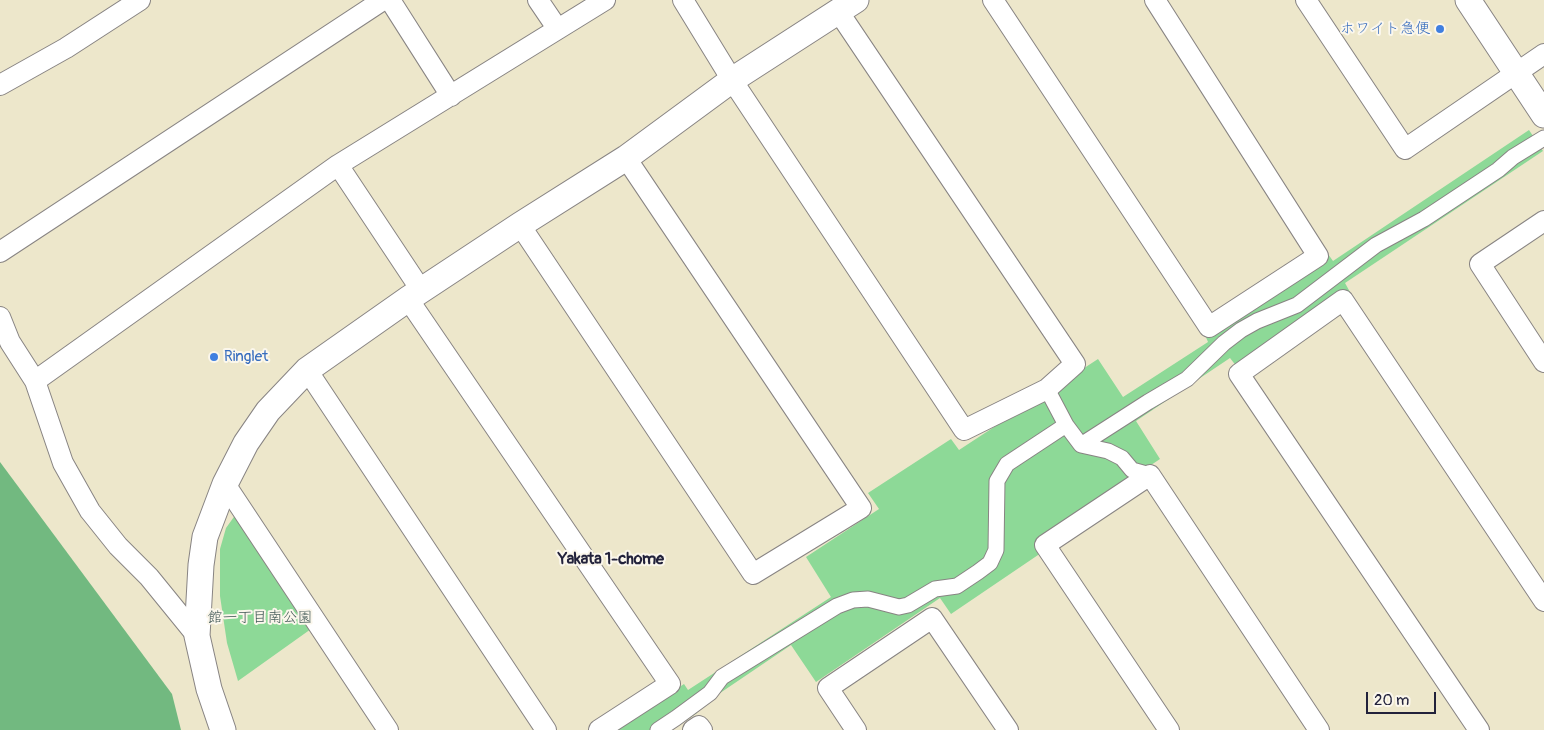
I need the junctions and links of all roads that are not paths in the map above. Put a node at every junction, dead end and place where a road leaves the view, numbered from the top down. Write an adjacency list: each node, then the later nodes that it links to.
1 (140, 0): 16 (street)
2 (383, 0): 24 (street)
3 (390, 0): 17 (street)
4 (538, 0): 12 (street)
5 (604, 0): 12 (street)
6 (683, 0): 15 (street)
7 (993, 0): 8 (street)
8 (1155, 0)
9 (1306, 0): 14 (street)
10 (1468, 0): 14 (street)
11 (847, 6): 15 (street); 30 (street)
12 (557, 28): 17 (street)
13 (1544, 54): 14 (street)
14 (1517, 73): 18 (street)
15 (732, 80): 20 (street); 30 (street)
16 (0, 85)
17 (450, 96): 21 (street)
18 (1544, 115)
19 (1544, 138): 32 (street)
20 (626, 158): 23 (street); 23 (street)
21 (338, 165): 25 (street); 29 (street)
22 (1544, 221): 27 (street)
23 (520, 225): 25 (street)
24 (0, 252)
25 (415, 295): 28 (street); 40 (street)
26 (0, 317): 29 (street)
27 (1544, 362)
28 (307, 370): 34 (street); 39 (street)
29 (35, 381): 36 (street)
30 (1047, 389): 31 (street)
31 (1066, 425): 32 (street); 41 (street)
32 (1081, 445): 33 (street)
33 (1150, 476): 46 (street); 47 (street)
34 (224, 484): 36 (street); 38 (street)
35 (1544, 602): 48 (street)
36 (197, 636): 37 (street)
37 (223, 730)
38 (388, 730)
39 (546, 730)
40 (599, 730)
41 (658, 730)
42 (693, 730): 43 (street)
43 (702, 730)
44 (856, 730): 45 (street)
45 (1008, 730)
46 (1169, 730)
47 (1319, 730)
48 (1479, 730)

